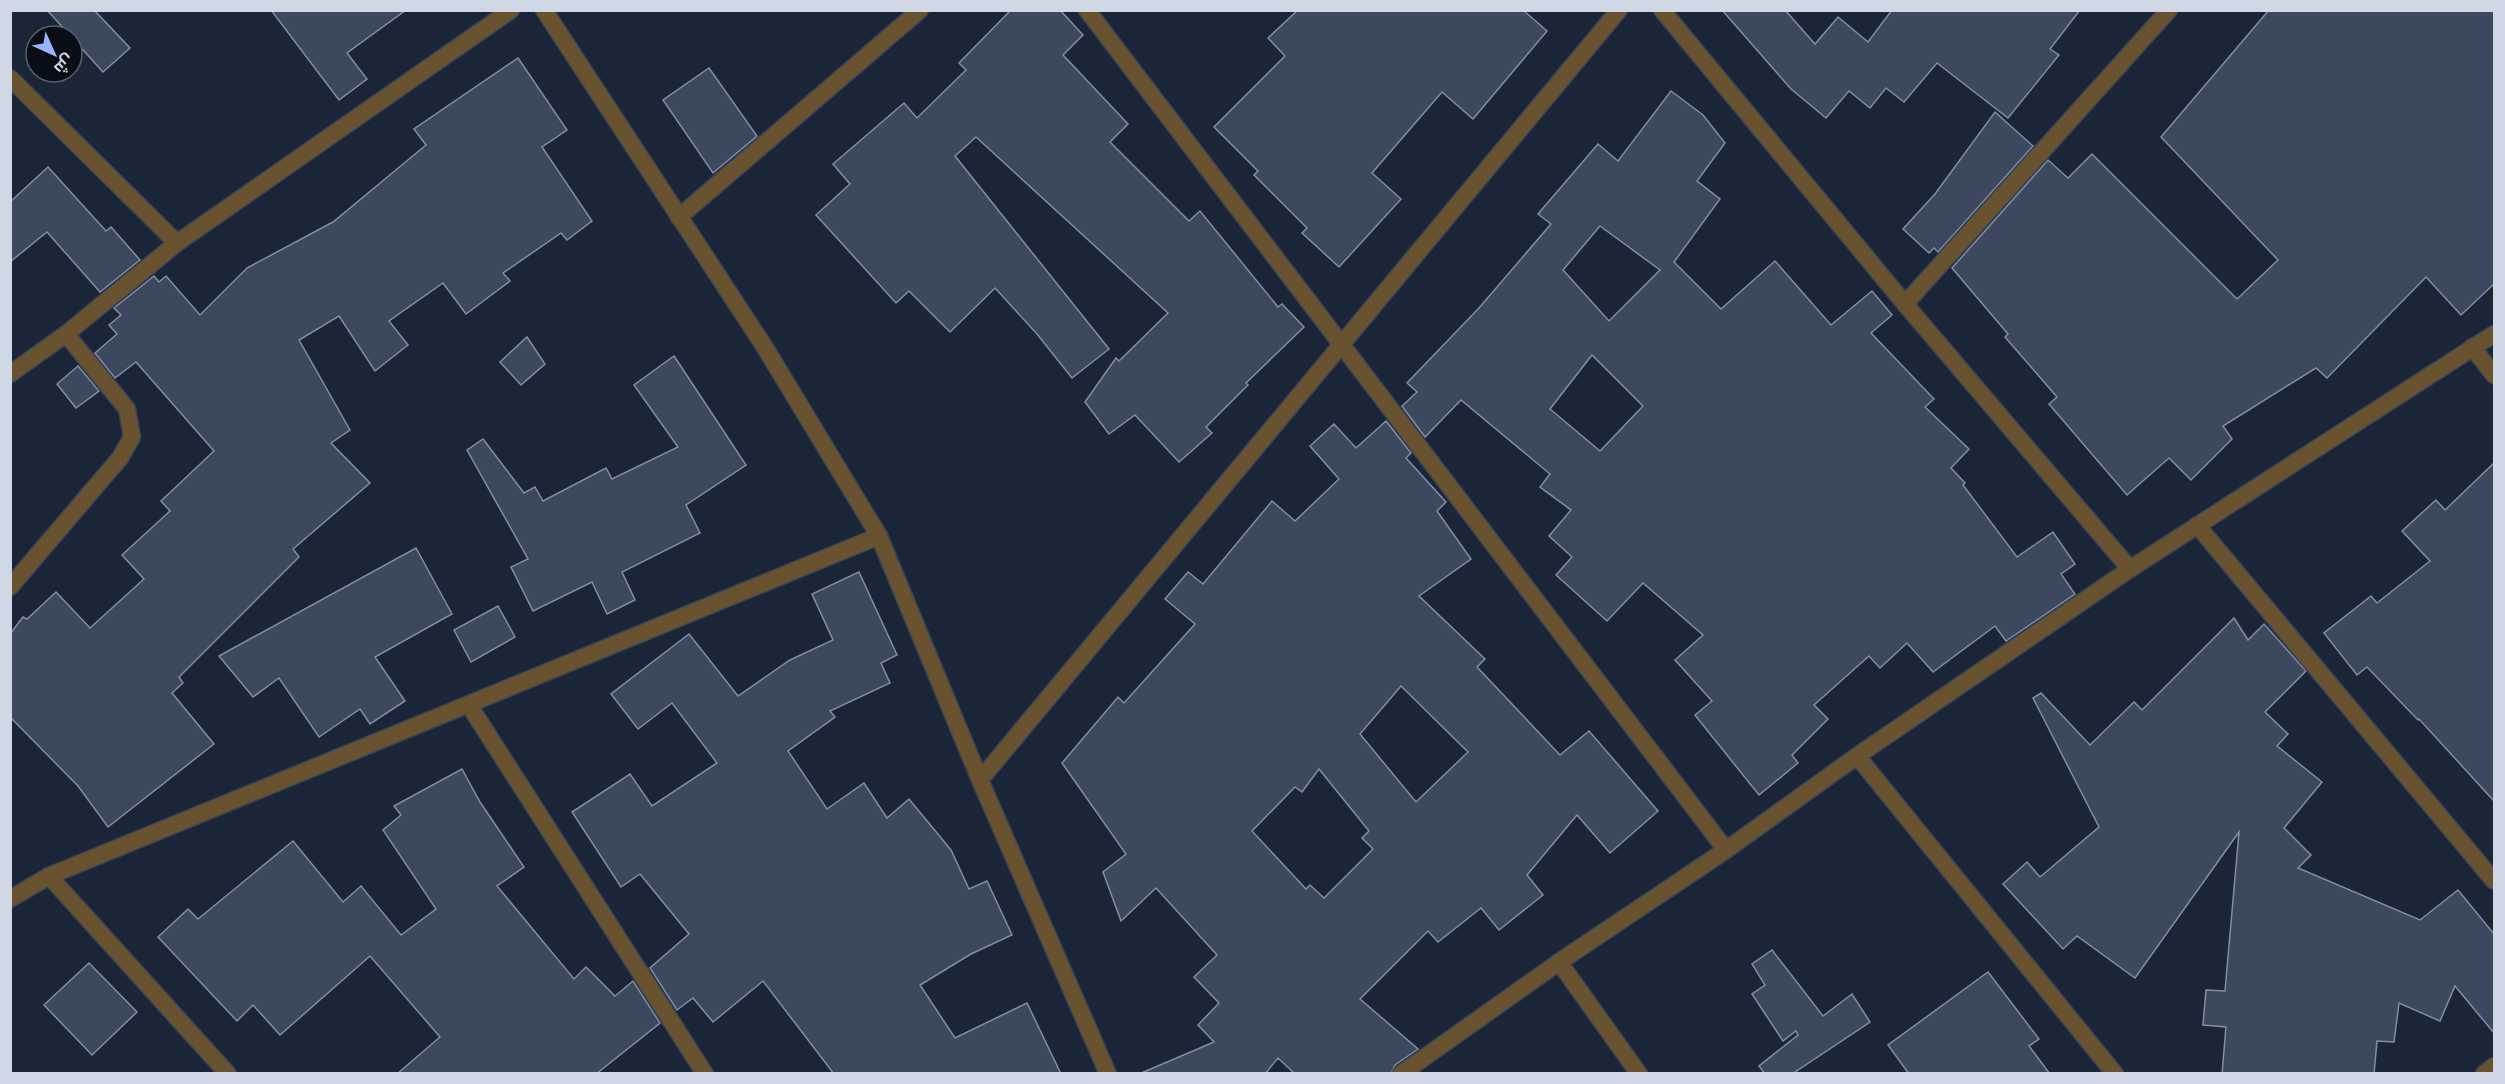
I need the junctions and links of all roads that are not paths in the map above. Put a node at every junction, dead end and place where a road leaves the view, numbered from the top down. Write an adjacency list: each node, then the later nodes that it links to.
1 (511, 10): 10 (street)
2 (544, 10): 9 (street)
3 (920, 10): 9 (street)
4 (1087, 10): 14 (street)
5 (1619, 10): 14 (street)
6 (1662, 10): 11 (street)
7 (2169, 10): 11 (street)
8 (10, 78): 10 (street)
9 (679, 217): 19 (street)
10 (177, 243): 12 (street)
11 (1905, 304): 20 (street)
12 (66, 334): 16 (street); 21 (street)
13 (2494, 334): 15 (street)
14 (1340, 345): 24 (street); 25 (street)
15 (2472, 347): 17 (street); 18 (street)
16 (10, 374)
17 (2494, 375)
18 (2197, 525): 20 (street); 27 (street)
19 (879, 536): 22 (street); 24 (street)
20 (2130, 569): 23 (street)
21 (10, 587)
22 (469, 705): 26 (street); 32 (street)
23 (1857, 756): 25 (street); 36 (street)
24 (980, 780): 33 (street)
25 (1726, 850): 29 (street)
26 (49, 876): 28 (street); 31 (street)
27 (2494, 882)
28 (10, 898)
29 (1558, 962): 34 (street); 35 (street)
30 (2494, 1066): 37 (street)
31 (228, 1074)
32 (705, 1074)
33 (1108, 1074)
34 (1401, 1074)
35 (1639, 1074)
36 (2115, 1074)
37 (2484, 1074)

